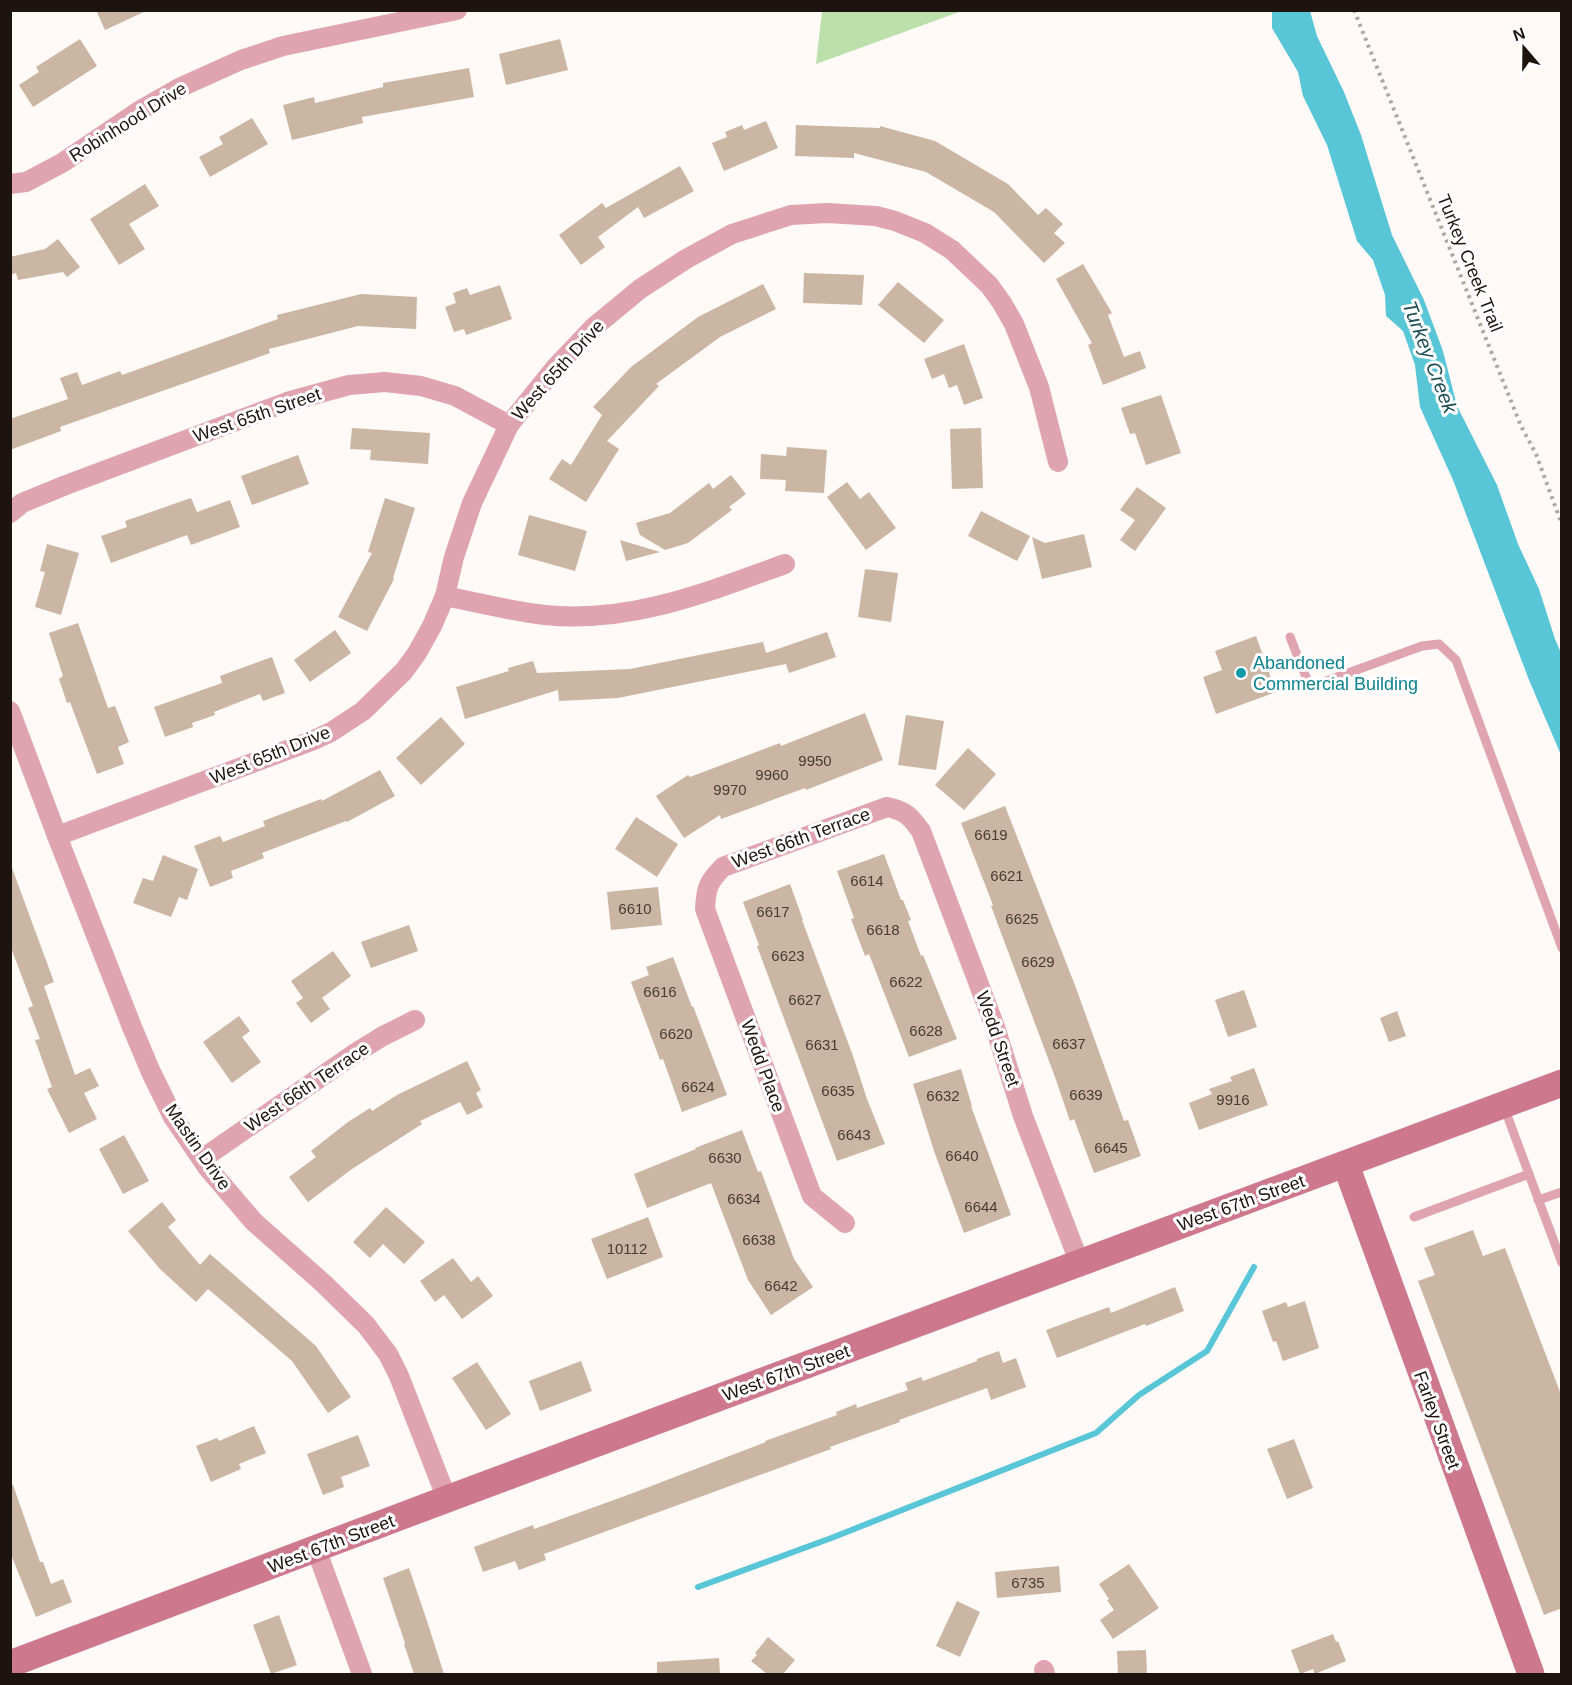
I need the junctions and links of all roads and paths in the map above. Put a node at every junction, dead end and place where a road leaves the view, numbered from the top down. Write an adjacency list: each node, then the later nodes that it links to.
1 (457, 10): 3 (street, Robinhood Drive)
2 (1354, 10): 7 (path, Turkey Creek Trail)
3 (10, 184)
4 (509, 425): 5 (street, West 65th Drive); 6 (street, West 65th Street); 9 (street, West 65th Drive)
5 (1058, 462)
6 (10, 513)
7 (1562, 525)
8 (785, 564): 9 (street)
9 (445, 596): 13 (street, West 65th Drive)
10 (1290, 637): 15 (lane)
11 (10, 711): 13 (street, Mastin Drive)
12 (911, 817): 14 (street, West 66th Terrace); 27 (street, Wedd Street)
13 (57, 836): 19 (street, Mastin Drive)
14 (706, 896): 25 (street, Wedd Place)
15 (1562, 948)
16 (415, 1020): 19 (street, West 66th Terrace)
17 (1562, 1083): 18 (street, West 67th Street)
18 (1503, 1105): 20 (street, West 67th Street); 21 (lane)
19 (202, 1159): 28 (street, Mastin Drive)
20 (1346, 1165): 27 (street, West 67th Street); 32 (street, Farley Street)
21 (1529, 1174): 23 (lane); 24 (lane)
22 (1562, 1192): 23 (lane)
23 (1538, 1200): 26 (lane)
24 (1414, 1217)
25 (845, 1223)
26 (1562, 1263)
27 (1080, 1264): 28 (street, West 67th Street)
28 (447, 1499): 29 (street, West 67th Street)
29 (316, 1550): 30 (street, West 67th Street); 31 (street)
30 (10, 1664)
31 (363, 1674)
32 (1531, 1674)

